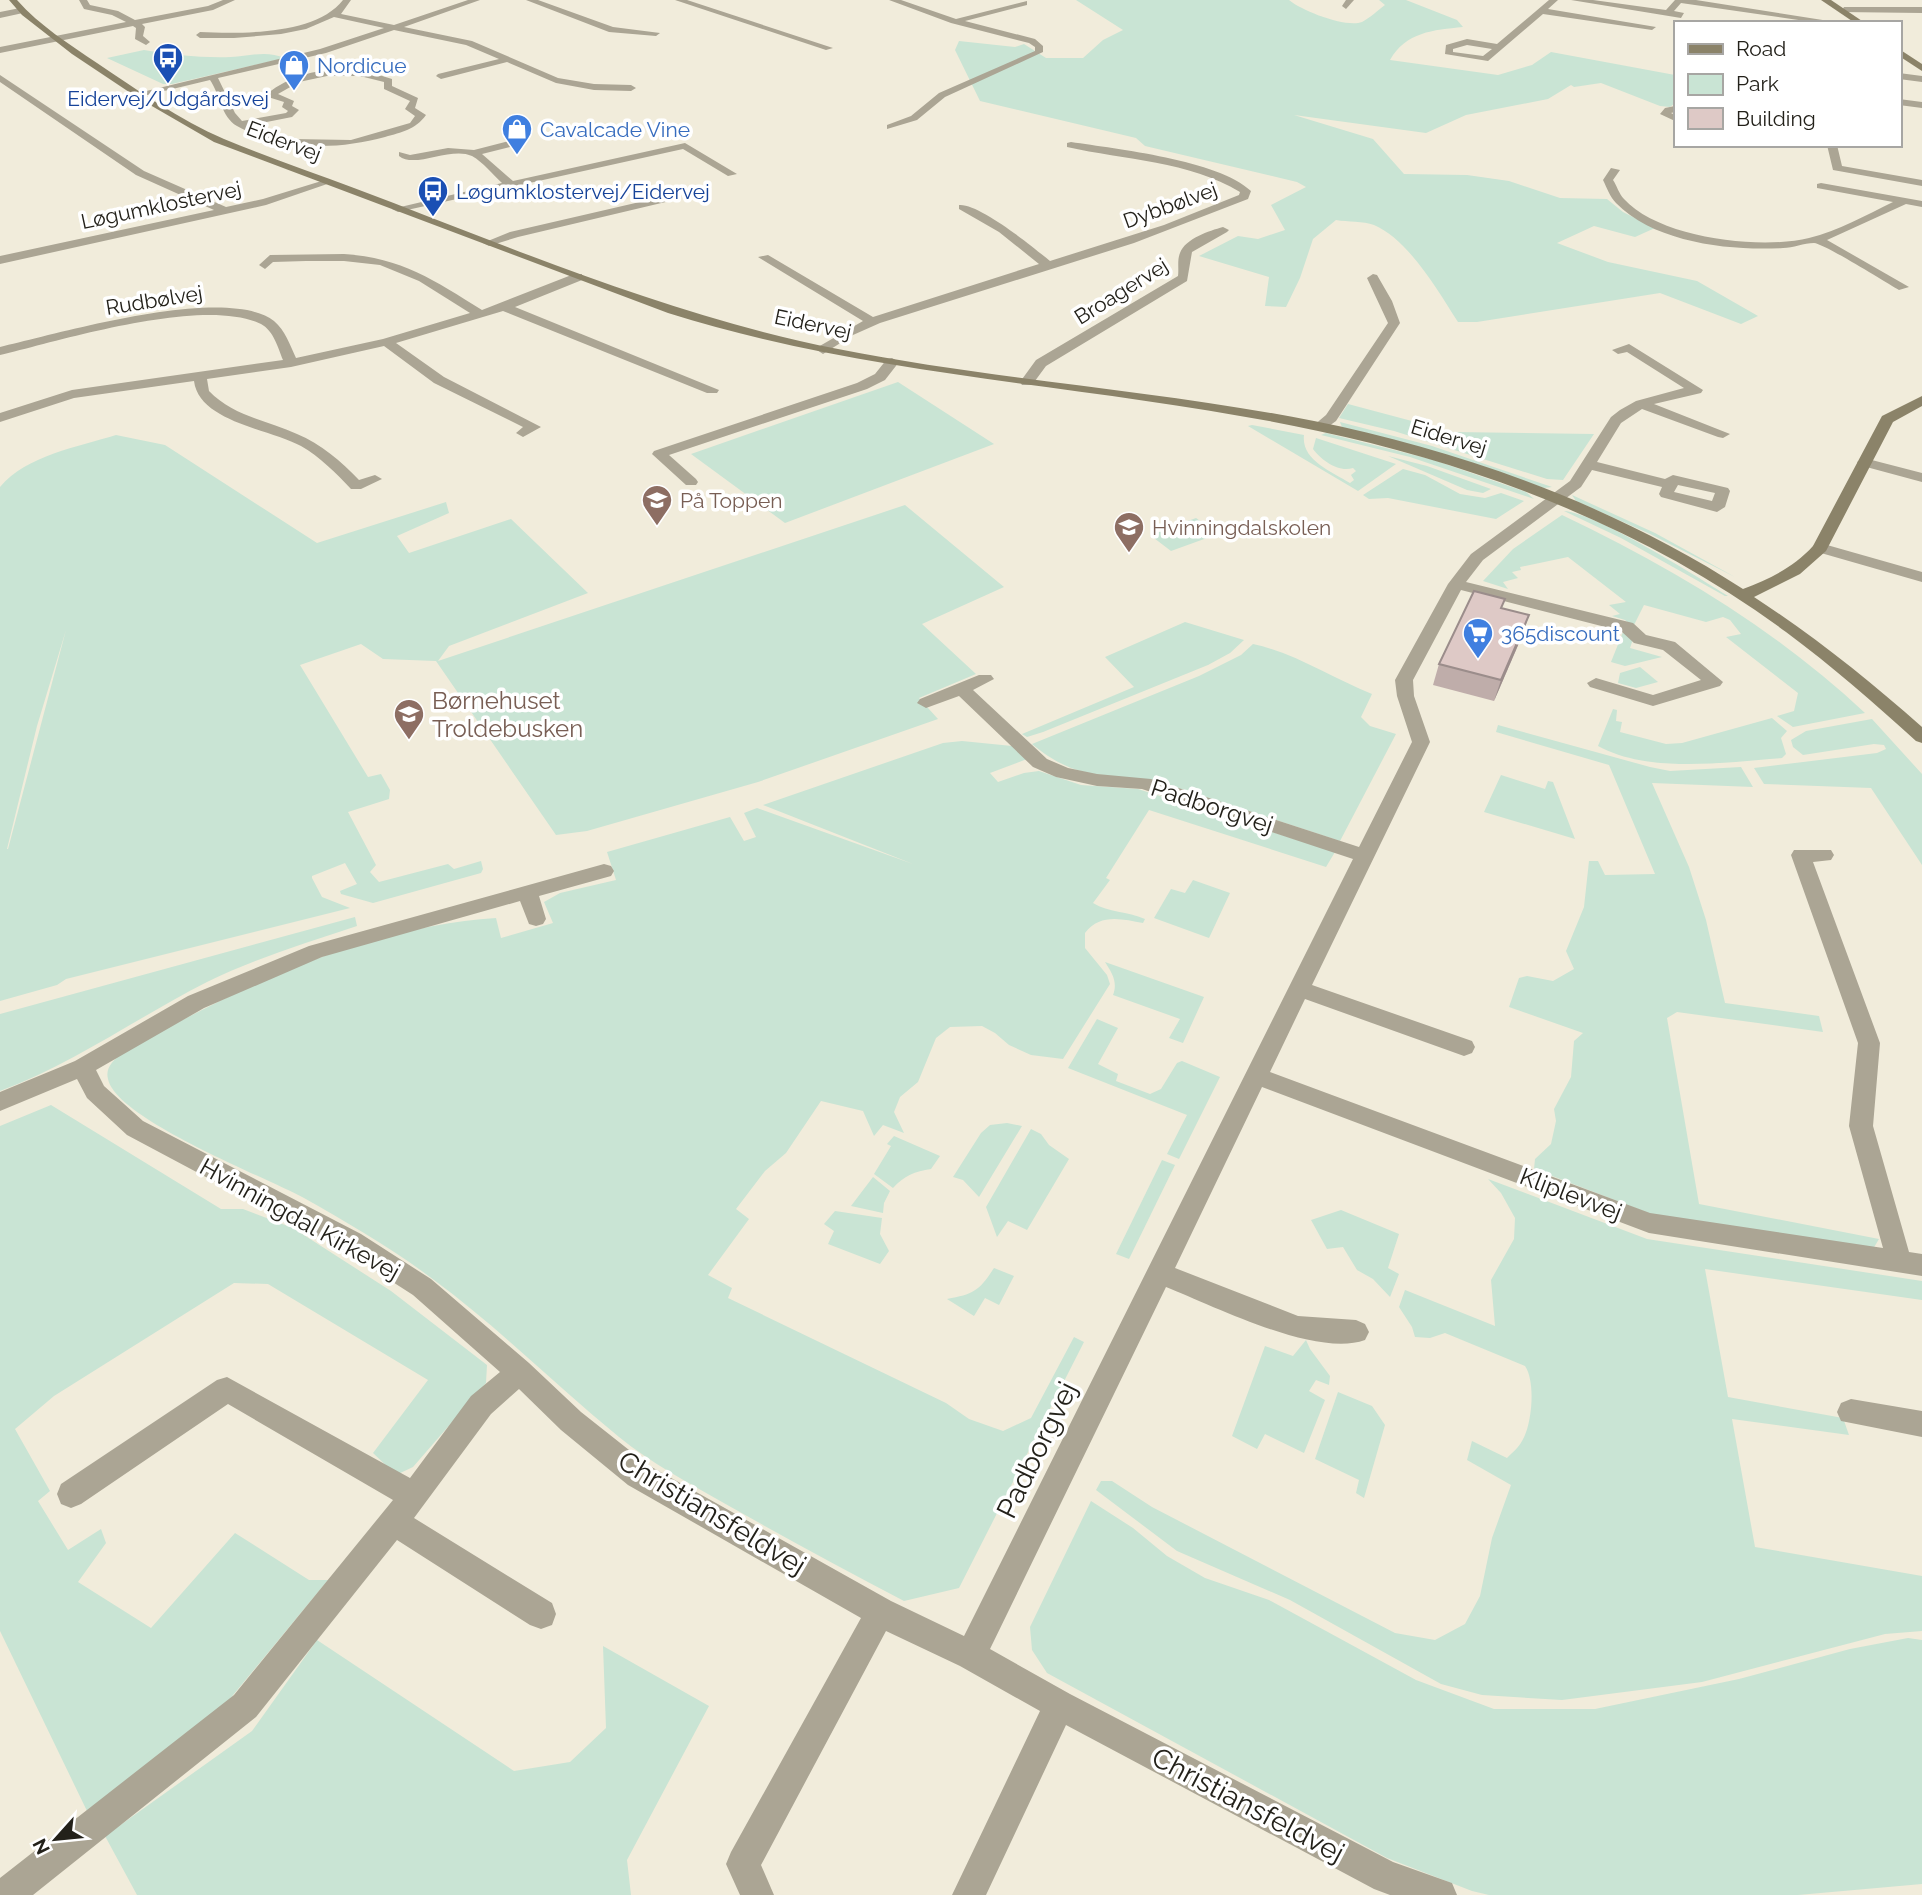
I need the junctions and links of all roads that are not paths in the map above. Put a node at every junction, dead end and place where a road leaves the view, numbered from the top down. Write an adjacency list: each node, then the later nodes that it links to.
1 (13, 0): 16 (street, Eidervej)
2 (83, 0): 25 (street)
3 (230, 0): 12 (street); 25 (street)
4 (347, 0): 20 (street)
5 (476, 0): 26 (street)
6 (530, 0): 28 (street)
7 (679, 0): 33 (street)
8 (893, 0): 22 (street)
9 (1554, 0): 17 (street)
10 (1577, 0): 18 (street)
11 (1825, 0): 14 (street)
12 (244, 2)
13 (1024, 3): 22 (street)
14 (1844, 10): 15 (street); 24 (street)
15 (1922, 10)
16 (20, 11): 19 (street); 30 (street, Eidervej)
17 (1541, 11): 27 (street); 32 (street)
18 (1668, 13): 21 (street); 23 (street)
19 (0, 15)
20 (335, 15): 26 (street); 29 (street)
21 (1695, 17)
22 (954, 21): 50 (street)
23 (1825, 21)
24 (1858, 21)
25 (134, 22): 30 (street); 31 (street)
26 (397, 27): 36 (street); 41 (street)
27 (1652, 27)
28 (656, 33)
29 (200, 35)
30 (56, 38): 34 (street); 44 (street, Eidervej)
31 (146, 42)
32 (1498, 47)
33 (829, 48)
34 (0, 50)
35 (1901, 53): 37 (street)
36 (509, 59): 38 (street); 43 (street)
37 (1922, 68)
38 (440, 76)
39 (1901, 76): 42 (street)
40 (0, 78): 67 (street)
41 (213, 78): 44 (street); 49 (street)
42 (1922, 79)
43 (631, 88)
44 (139, 94): 58 (street, Eidervej)
45 (1901, 102): 46 (street)
46 (1922, 105)
47 (1674, 109): 48 (street)
48 (1674, 118)
49 (240, 124): 49 (street)
50 (891, 127)
51 (517, 135): 54 (street)
52 (1071, 145): 74 (street, Dybbølvej)
53 (1832, 147): 59 (street)
54 (474, 152): 55 (street); 60 (street)
55 (403, 154)
56 (1615, 170): 69 (street)
57 (732, 174): 60 (street)
58 (328, 182): 66 (street, Eidervej); 67 (street, Løgumklostervej)
59 (1922, 183)
60 (510, 184): 66 (street)
61 (1821, 186): 63 (street)
62 (670, 198): 70 (street)
63 (1905, 201): 64 (street); 69 (street)
64 (1922, 204)
65 (963, 207): 74 (street)
66 (398, 209): 70 (street, Eidervej)
67 (225, 211): 72 (street, Løgumklostervej)
68 (1223, 230): 88 (street, Broagervej)
69 (1817, 240): 77 (street)
70 (489, 243): 75 (street, Eidervej)
71 (764, 257): 80 (street)
72 (0, 260)
73 (265, 265): 79 (street)
74 (1048, 265): 80 (street, Dybbølvej)
75 (578, 277): 78 (street); 82 (street, Eidervej)
76 (1373, 278): 93 (street)
77 (1903, 287)
78 (504, 307): 79 (street); 89 (street)
79 (480, 314): 81 (street)
80 (873, 322): 82 (street, Dybbølvej)
81 (386, 342): 86 (street); 94 (street)
82 (823, 350): 85 (street, Eidervej)
83 (1618, 350): 91 (street)
84 (0, 351): 86 (street, Rudbølvej)
85 (892, 362): 88 (street, Eidervej); 100 (street)
86 (291, 363): 87 (street)
87 (200, 377): 92 (street); 99 (street)
88 (1027, 382): 93 (street, Eidervej)
89 (712, 390)
90 (1922, 400): 96 (street)
91 (1641, 404): 95 (street); 97 (street, Padborgvej)
92 (0, 418)
93 (1320, 426): 102 (street, Eidervej)
94 (523, 433)
95 (1723, 434)
96 (1864, 462): 98 (street); 103 (street)
97 (1590, 465): 101 (street); 102 (street, Padborgvej)
98 (1922, 478)
99 (375, 479)
100 (691, 482)
101 (1670, 485)
102 (1556, 498): 105 (street, Padborgvej); 106 (street, Eidervej)
103 (1820, 548): 104 (street); 106 (street)
104 (1922, 577)
105 (1456, 584): 108 (street); 113 (street, Padborgvej)
106 (1744, 595): 111 (street, Eidervej)
107 (985, 679): 109 (street)
108 (1596, 683)
109 (962, 689): 110 (street); 113 (street, Padborgvej)
110 (926, 703)
111 (1922, 737)
112 (1824, 855): 122 (street, Kliplevvej)
113 (1365, 856): 117 (street, Padborgvej)
114 (604, 871): 115 (street)
115 (527, 892): 116 (street); 119 (street)
116 (536, 919)
117 (1300, 989): 118 (street); 120 (street, Padborgvej)
118 (1464, 1046)
119 (83, 1068): 121 (street); 125 (street, Hvinningdal Kirkevej)
120 (1257, 1076): 122 (street, Kliplevvej); 123 (street, Padborgvej)
121 (0, 1102)
122 (1910, 1263)
123 (1160, 1273): 124 (street); 133 (street, Padborgvej)
124 (1356, 1332)
125 (520, 1372): 129 (street); 131 (street, Christiansfeldvej)
126 (1852, 1412): 127 (street)
127 (1922, 1424)
128 (71, 1494): 129 (street)
129 (414, 1496): 130 (street)
130 (394, 1522): 132 (street); 135 (street)
131 (880, 1612): 133 (street, Christiansfeldvej); 136 (street)
132 (541, 1614)
133 (971, 1655): 134 (street, Christiansfeldvej)
134 (1059, 1705): 137 (street); 138 (street, Christiansfeldvej)
135 (6, 1895)
136 (757, 1895)
137 (969, 1895)
138 (1440, 1895)

